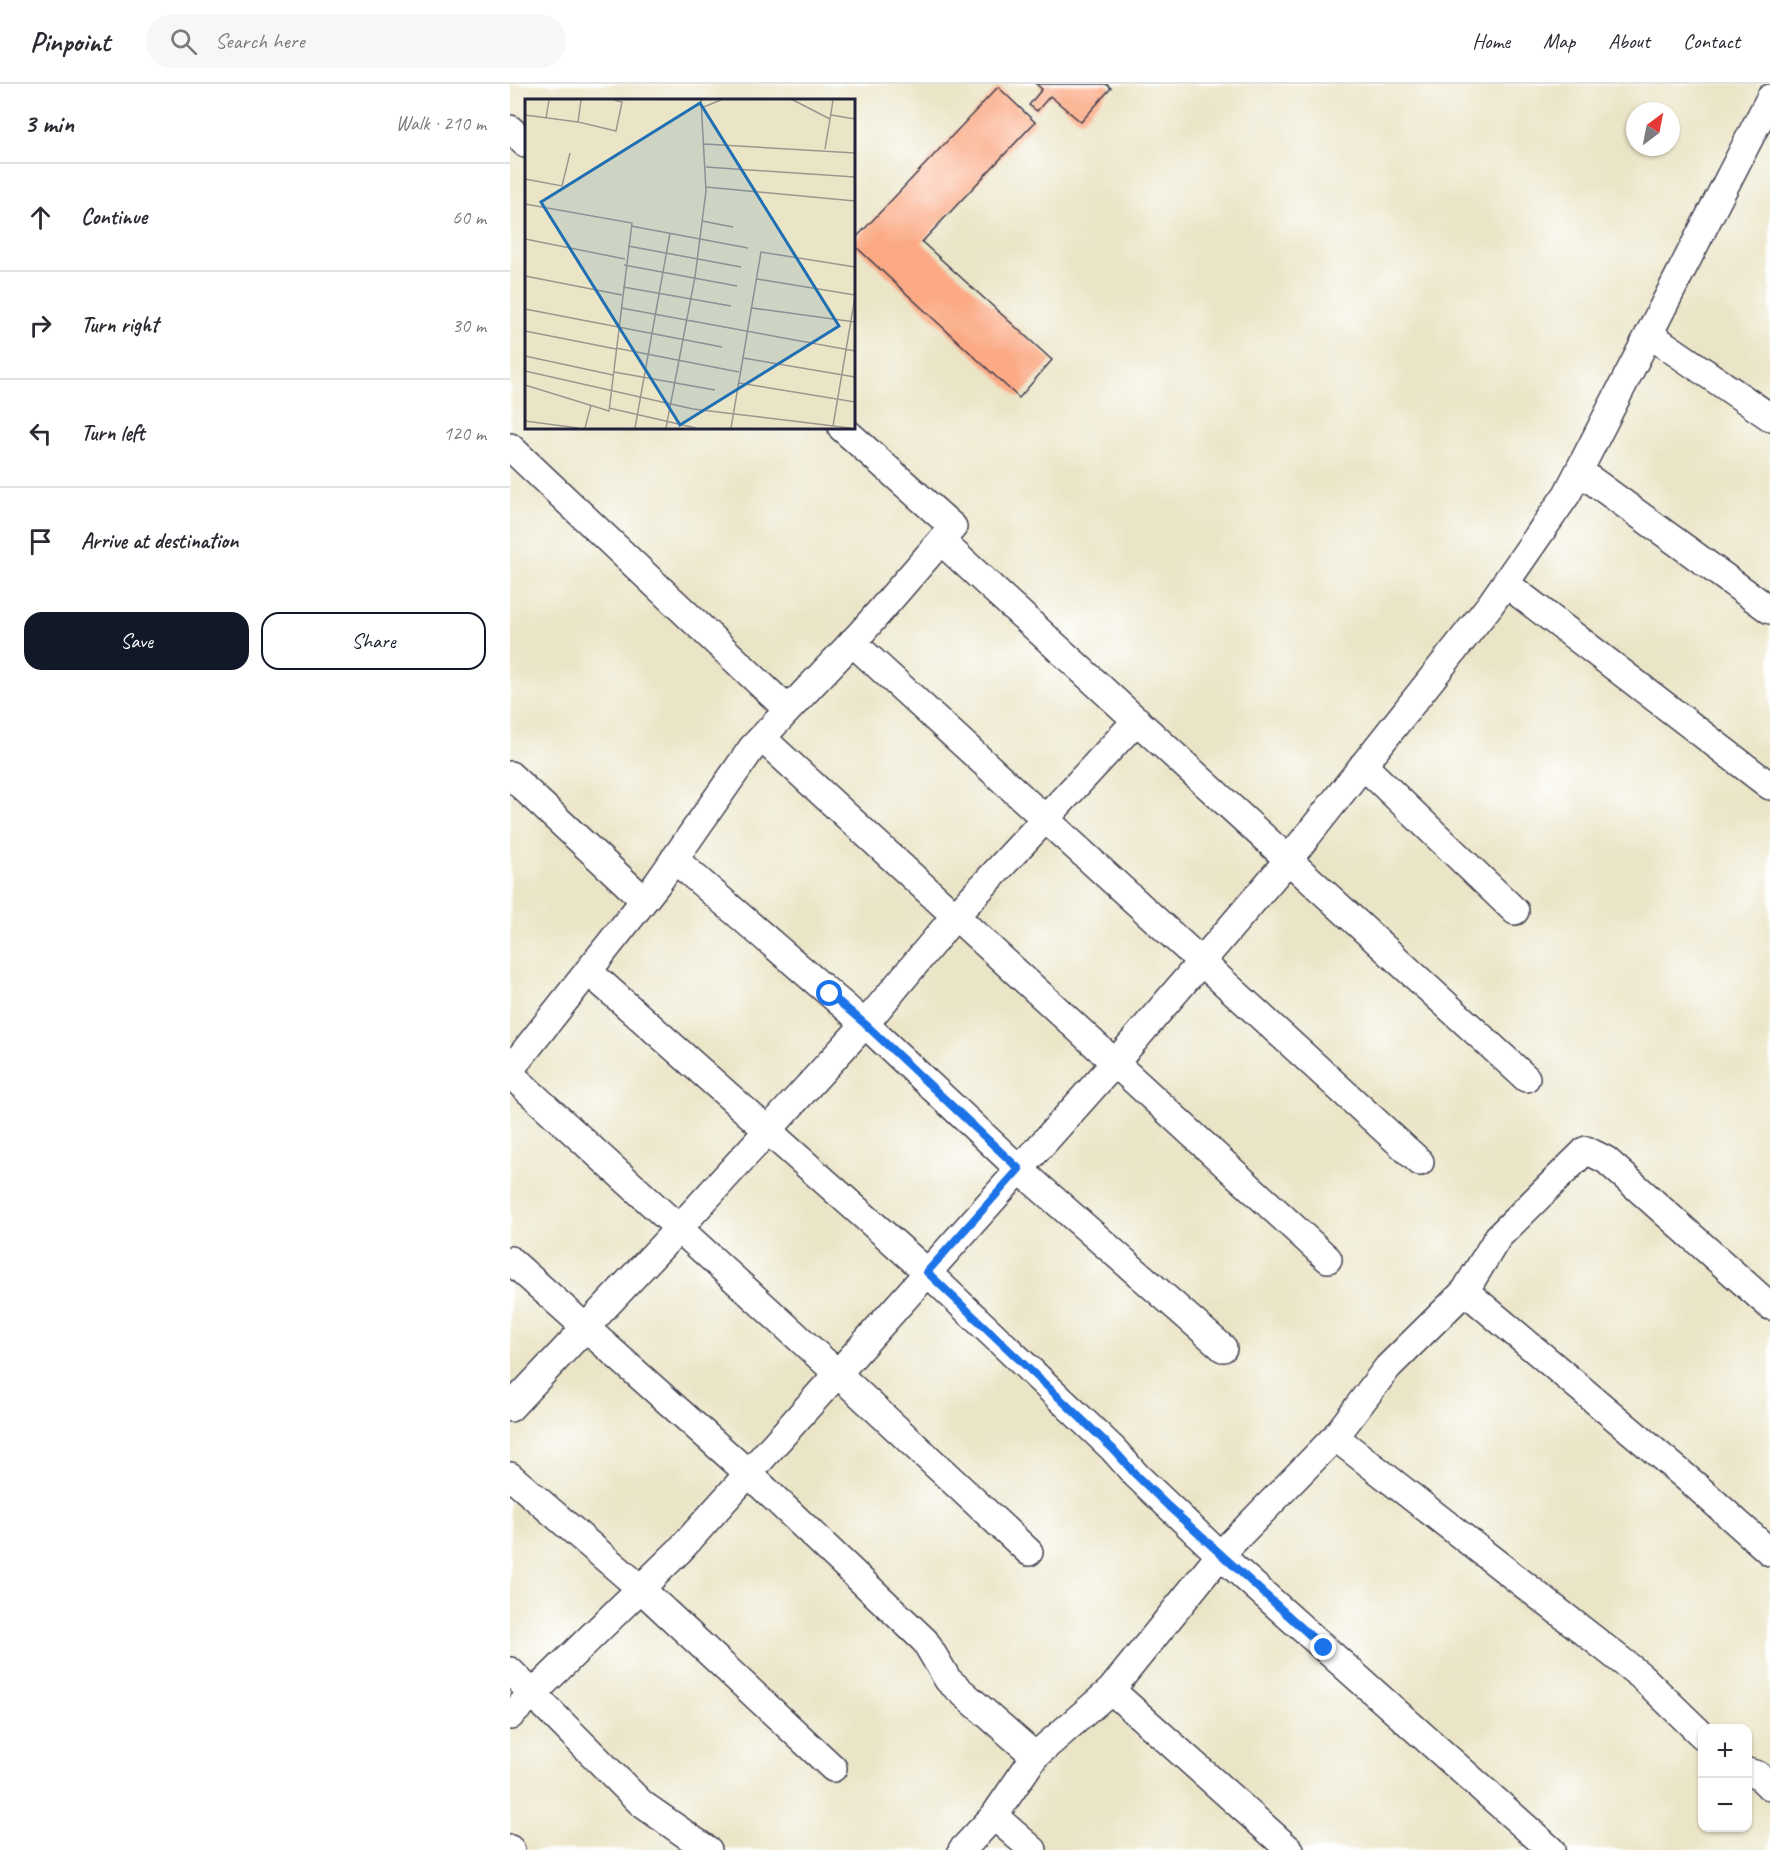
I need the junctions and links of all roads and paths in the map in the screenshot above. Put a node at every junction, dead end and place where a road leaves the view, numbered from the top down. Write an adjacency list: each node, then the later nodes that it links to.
1 (1766, 114): 4 (street)
2 (510, 129): 3 (street)
3 (525, 143)
4 (1649, 334): 5 (street); 8 (street)
5 (1770, 417)
6 (843, 429): 9 (street)
7 (510, 447): 13 (street)
8 (1579, 471): 10 (street); 11 (street)
9 (941, 541): 12 (street); 14 (street)
10 (1505, 583): 16 (street); 18 (street)
11 (1770, 610)
12 (852, 642): 13 (street); 19 (street)
13 (788, 710): 15 (street)
14 (1137, 720): 19 (street); 21 (street)
15 (762, 738): 20 (street); 24 (street)
16 (1363, 765): 21 (street); 23 (street)
17 (510, 775): 22 (street)
18 (1770, 786)
19 (1045, 819): 24 (street); 25 (street)
20 (674, 859): 22 (street); 27 (street)
21 (1289, 859): 25 (street); 30 (street)
22 (644, 900): 26 (street)
23 (1515, 910)
24 (955, 916): 27 (street); 28 (street)
25 (1201, 963): 28 (street); 32 (street)
26 (588, 971): 29 (street); 31 (street)
27 (865, 1024): 31 (street); 33 (street)
28 (1115, 1062): 33 (street); 35 (street)
29 (510, 1072): 34 (street)
30 (1526, 1078)
31 (767, 1130): 34 (street); 37 (street)
32 (1420, 1162)
33 (1019, 1169): 37 (street); 41 (street)
34 (680, 1228): 40 (street); 42 (street)
35 (1328, 1259)
36 (510, 1260): 40 (street)
37 (927, 1272): 42 (street); 49 (street)
38 (1465, 1291): 39 (street); 44 (street); 48 (street)
39 (1770, 1306)
40 (585, 1327): 43 (street); 45 (street)
41 (1222, 1348)
42 (837, 1373): 45 (street); 47 (street)
43 (510, 1408)
44 (1335, 1437): 49 (street); 55 (street)
45 (748, 1473): 50 (street); 56 (street)
46 (510, 1476): 50 (street)
47 (1029, 1552)
48 (1770, 1552)
49 (1220, 1555): 52 (street); 65 (street)
50 (640, 1588): 53 (street); 57 (street)
51 (510, 1671): 53 (street)
52 (1111, 1690): 56 (street); 64 (street)
53 (533, 1693): 54 (street); 61 (street)
54 (510, 1716)
55 (1698, 1730)
56 (1035, 1756): 60 (street)
57 (833, 1768)
58 (1752, 1773): 59 (street)
59 (1770, 1787)
60 (994, 1816): 62 (street); 63 (street)
61 (708, 1850)
62 (962, 1850)
63 (1033, 1850)
64 (1290, 1850)
65 (1551, 1850)

